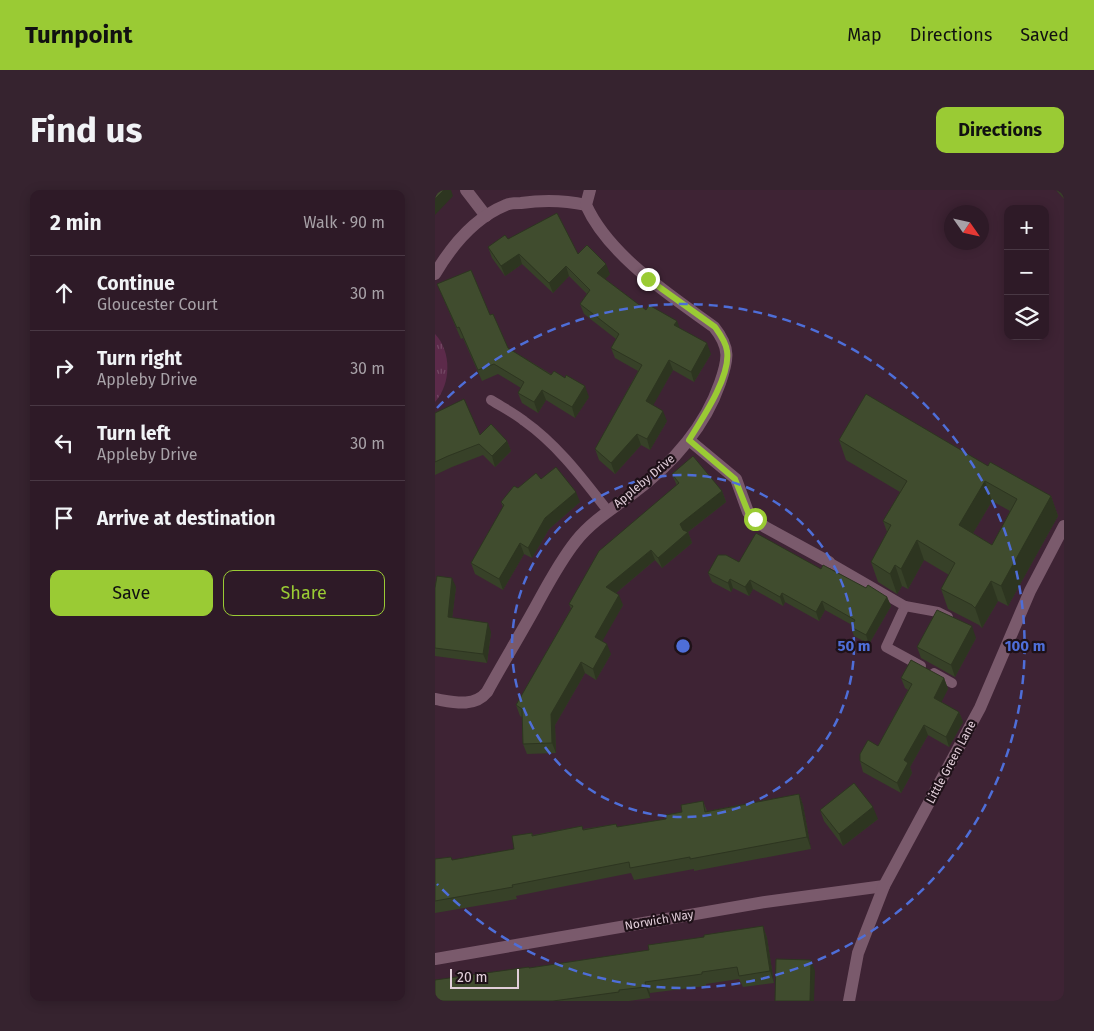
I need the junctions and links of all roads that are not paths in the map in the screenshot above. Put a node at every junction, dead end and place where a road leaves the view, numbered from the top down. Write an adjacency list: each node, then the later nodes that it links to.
1 (466, 190): 4 (street)
2 (590, 190): 3 (street)
3 (586, 205): 4 (street); 7 (street, Appleby Drive)
4 (487, 216): 5 (street)
5 (435, 274)
6 (491, 400): 8 (lane)
7 (689, 440): 8 (street, Appleby Drive); 10 (street)
8 (608, 511): 14 (street, Appleby Drive)
9 (1064, 526): 15 (street, Little Green Lane)
10 (829, 562): 11 (lane)
11 (905, 606): 12 (lane); 13 (lane)
12 (961, 623)
13 (952, 683)
14 (435, 699)
15 (884, 886): 16 (street, Norwich Way); 17 (street, Little Green Lane)
16 (435, 959)
17 (849, 1001)

